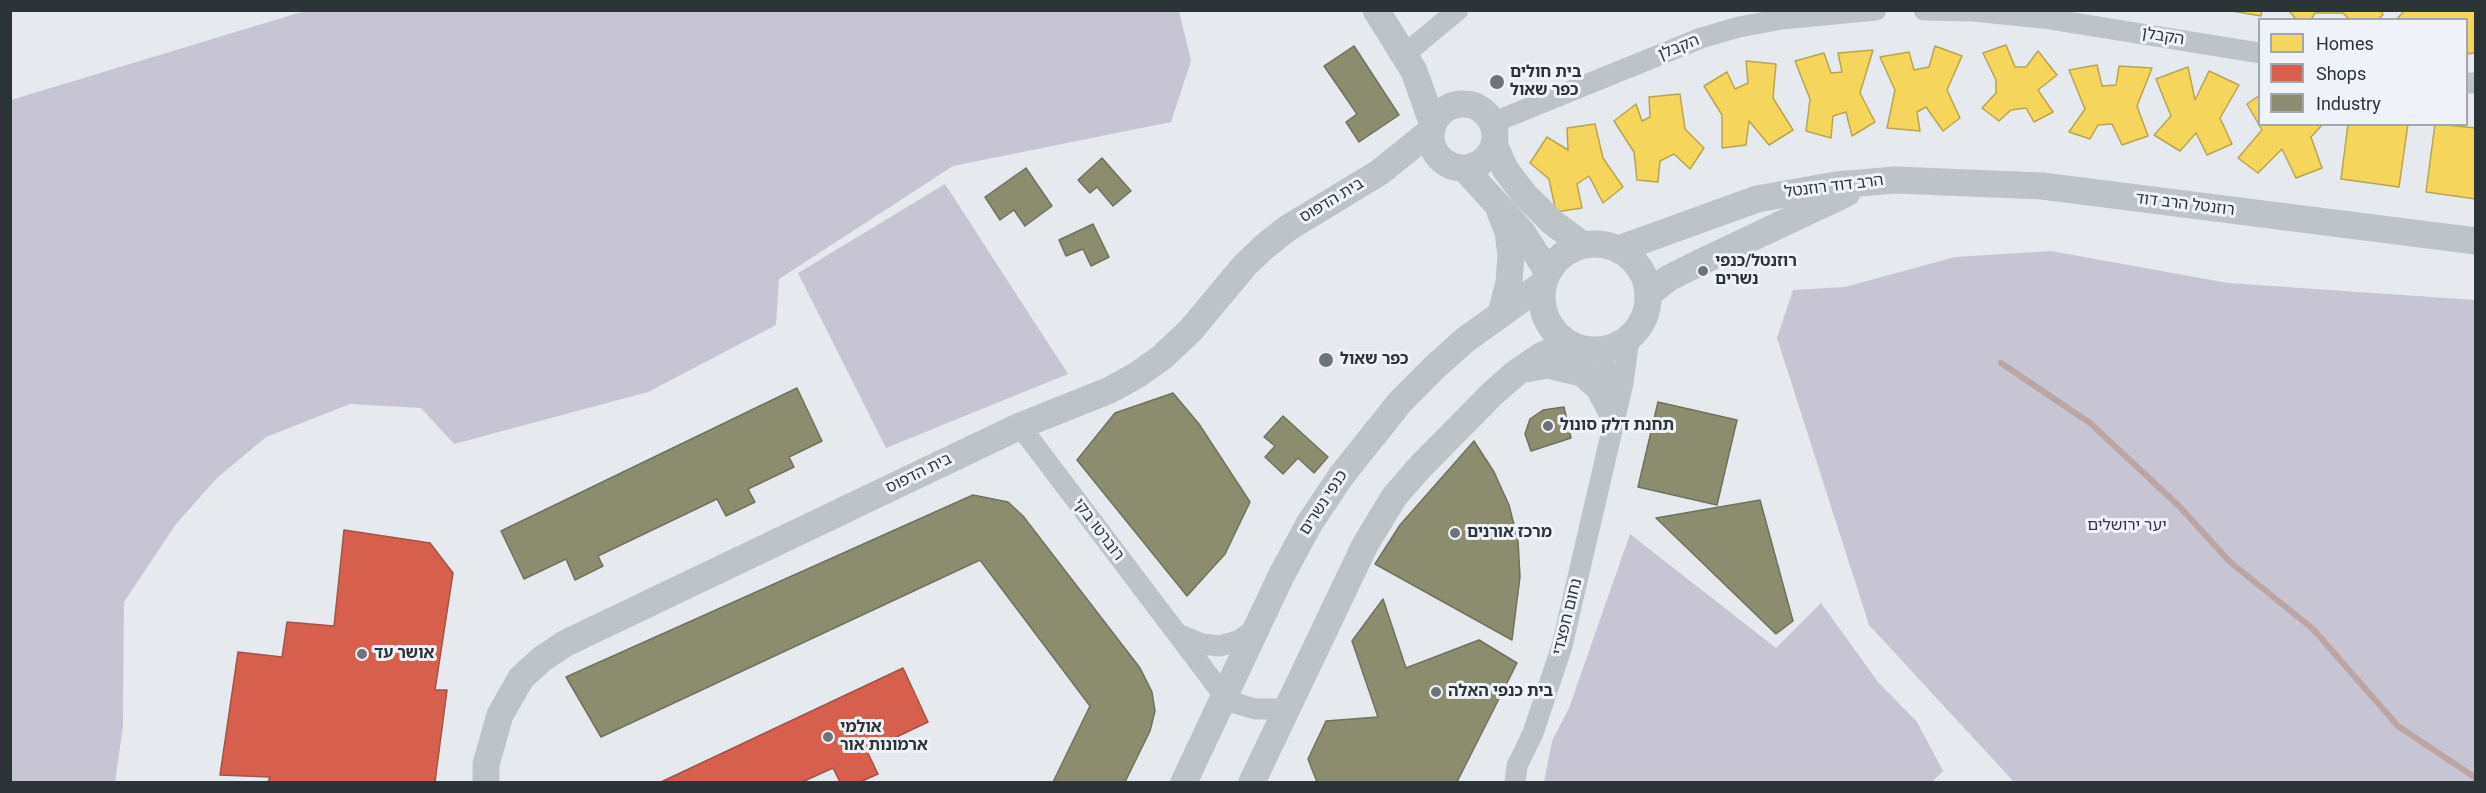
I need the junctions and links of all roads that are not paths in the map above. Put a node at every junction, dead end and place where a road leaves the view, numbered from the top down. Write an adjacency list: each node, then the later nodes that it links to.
1 (1376, 10): 6 (street)
2 (1458, 10): 6 (street)
3 (1876, 10): 9 (street, הקבלן)
4 (1924, 10): 5 (street, הקבלן)
5 (2258, 53)
6 (1405, 54): 7 (street); 8 (street)
7 (1462, 104): 8 (street); 9 (street)
8 (1432, 127): 10 (street); 11 (street, בית הדפוס)
9 (1493, 134): 10 (street); 15 (street)
10 (1454, 165): 11 (street, בית הדפוס); 13 (street)
11 (1380, 172): 24 (street, בית הדפוס)
12 (1894, 180): 14 (street, רוזנטל הרב דוד); 16 (street, הרב דוד רוזנטל); 18 (street, הרב דוד רוזנטל)
13 (1493, 198): 17 (street); 19 (street)
14 (2475, 242)
15 (1583, 245): 16 (street); 17 (street)
16 (1618, 249): 18 (street)
17 (1545, 278): 19 (street, כנפי נשרים); 21 (street)
18 (1648, 294): 20 (street)
19 (1501, 313): 26 (street, כנפי נשרים)
20 (1629, 338): 21 (street); 25 (street, נחום חפצדי)
21 (1581, 347): 22 (street); 23 (street, נחום חפצדי)
22 (1516, 373): 23 (street); 29 (street)
23 (1610, 409): 25 (street, נחום חפצדי)
24 (1020, 426): 27 (street, רוברטו בקי); 30 (street, בית הדפוס)
25 (1606, 448): 33 (street, נחום חפצדי)
26 (1258, 626): 27 (street); 28 (street, כנפי נשרים)
27 (1177, 633): 28 (street, רוברטו בקי)
28 (1225, 697): 29 (street); 31 (street, כנפי נשרים)
29 (1287, 709): 32 (street)
30 (486, 783)
31 (1184, 783)
32 (1252, 783)
33 (1515, 783)

